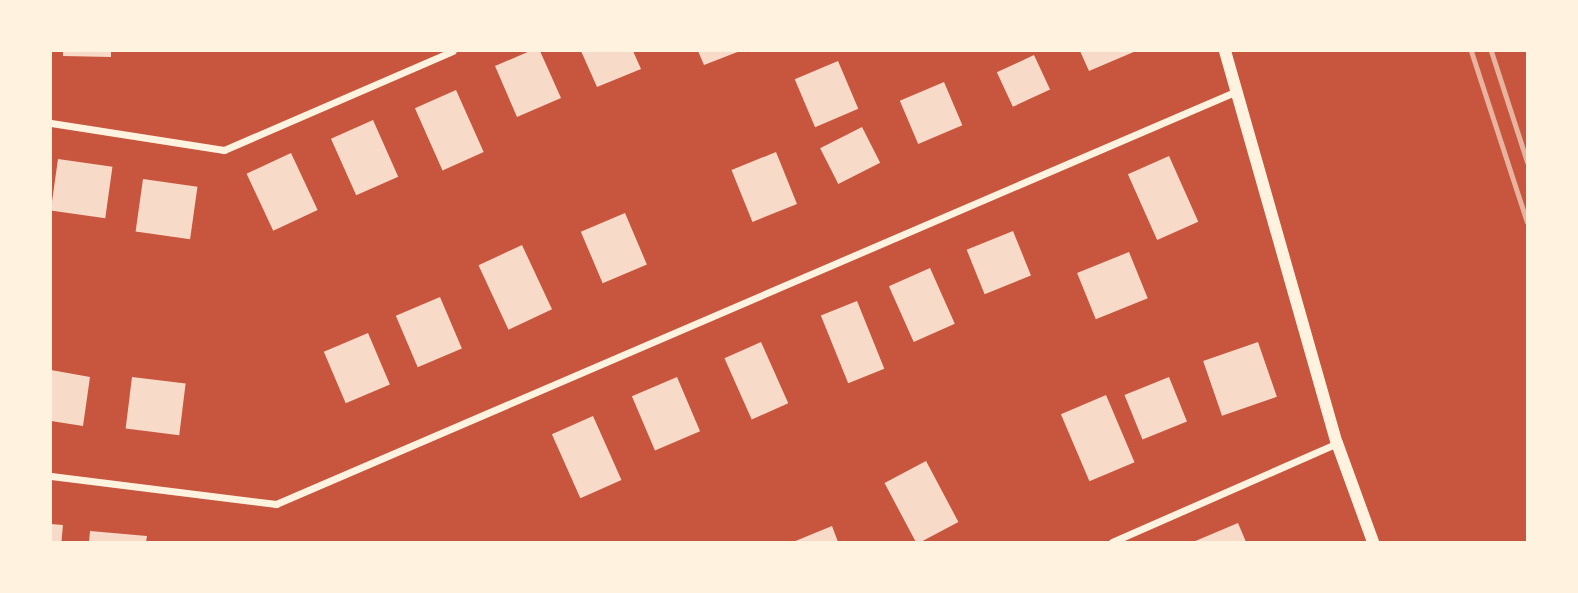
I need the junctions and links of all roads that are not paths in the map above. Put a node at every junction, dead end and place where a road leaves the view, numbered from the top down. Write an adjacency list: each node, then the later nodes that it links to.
1 (453, 51): 4 (street)
2 (1225, 51): 3 (street)
3 (1237, 91): 5 (street); 6 (street)
4 (51, 123)
5 (1337, 443): 7 (street); 8 (street)
6 (51, 476)
7 (1112, 542)
8 (1373, 542)

